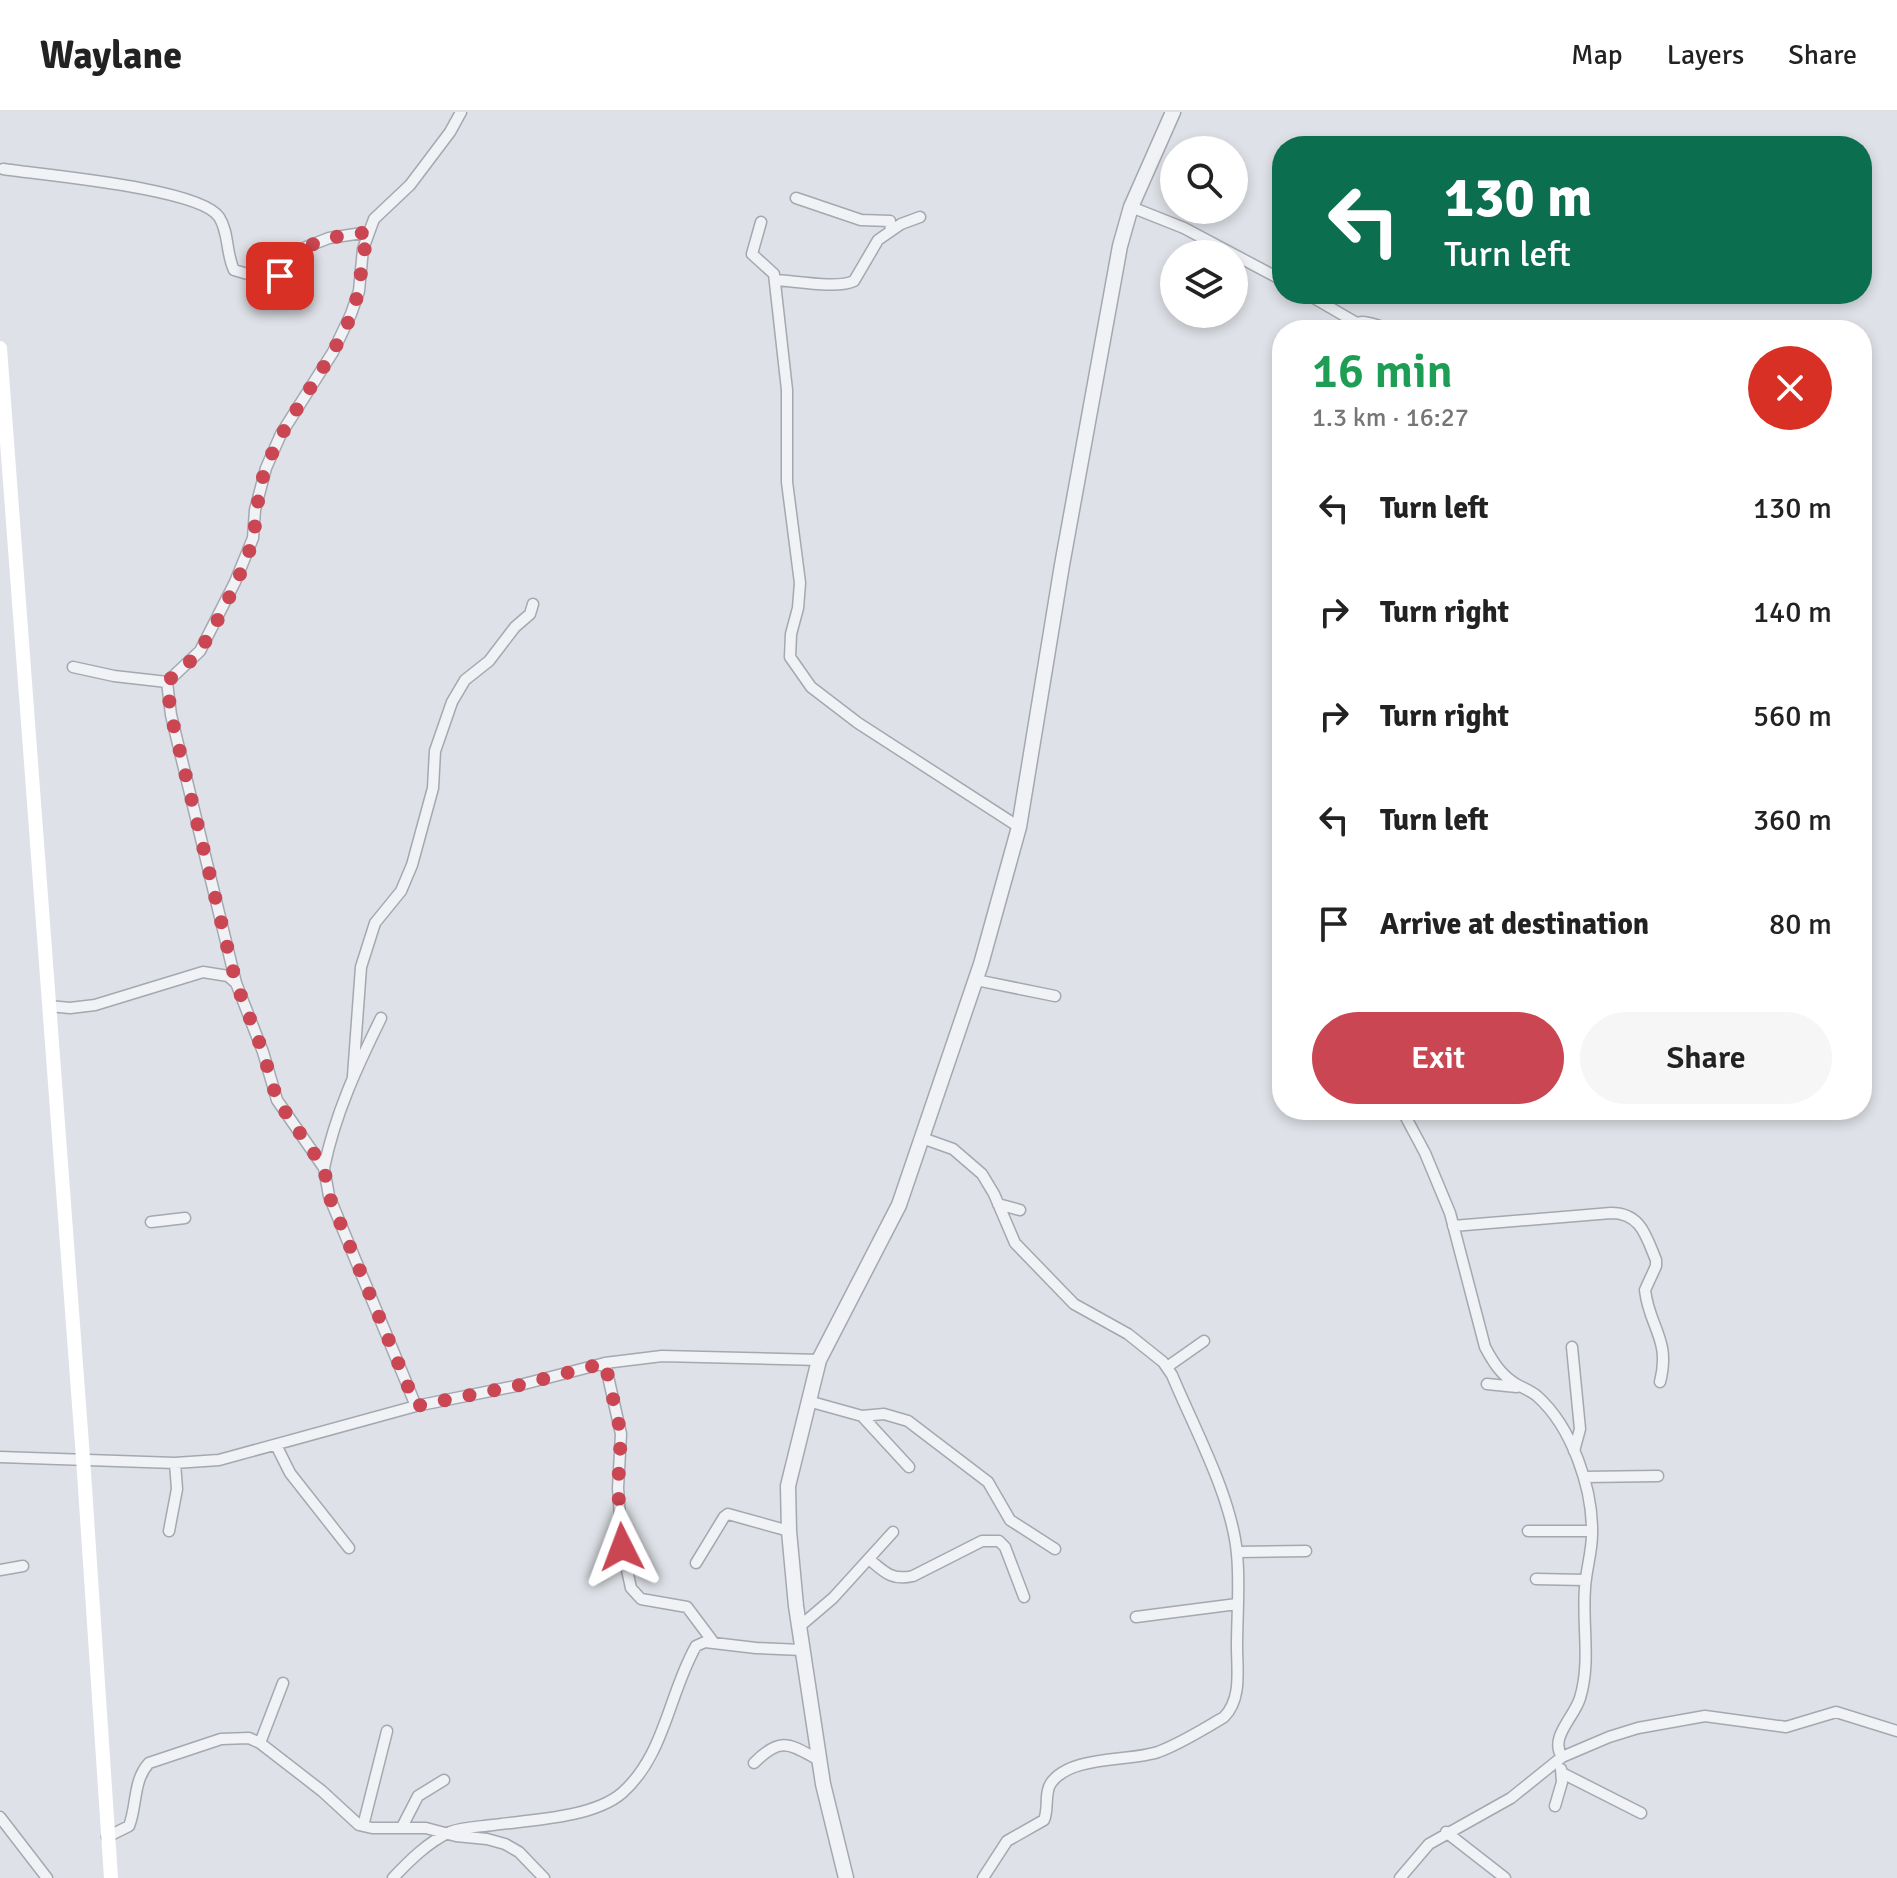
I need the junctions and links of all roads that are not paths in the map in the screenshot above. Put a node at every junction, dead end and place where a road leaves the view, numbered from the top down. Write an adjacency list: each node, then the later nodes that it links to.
1 (461, 112): 9 (street)
2 (1173, 112): 5 (street)
3 (3, 169): 9 (street)
4 (796, 198): 8 (street)
5 (1131, 207): 10 (street); 18 (street)
6 (920, 217): 8 (street)
7 (761, 222): 11 (street)
8 (891, 230): 11 (street)
9 (369, 232): 17 (street)
10 (1272, 275)
11 (775, 280): 18 (street)
12 (1321, 304): 13 (street)
13 (1344, 320)
14 (0, 348): 22 (main road)
15 (533, 604): 24 (street)
16 (73, 667): 17 (street)
17 (167, 682): 19 (street)
18 (1019, 827): 20 (street)
19 (233, 978): 22 (street); 27 (street)
20 (976, 980): 21 (street); 26 (street)
21 (1055, 996)
22 (49, 1006): 47 (main road)
23 (381, 1018): 24 (street)
24 (353, 1076): 27 (street)
25 (1407, 1120): 32 (street)
26 (922, 1138): 28 (street); 35 (street)
27 (324, 1168): 42 (street)
28 (998, 1204): 29 (street); 37 (street)
29 (1020, 1210)
30 (185, 1218): 31 (street)
31 (151, 1222)
32 (1453, 1226): 38 (street); 40 (street)
33 (1204, 1341): 37 (street)
34 (1572, 1347): 45 (street)
35 (819, 1360): 36 (street); 41 (street)
36 (605, 1363): 42 (street); 71 (street)
37 (1167, 1367): 60 (street)
38 (1660, 1382)
39 (1487, 1384): 40 (street)
40 (1524, 1388): 45 (street)
41 (808, 1401): 43 (street); 53 (street)
42 (416, 1406): 44 (street)
43 (862, 1416): 49 (street); 58 (street)
44 (276, 1445): 48 (street); 57 (street)
45 (1574, 1451): 51 (street)
46 (0, 1457): 47 (street)
47 (83, 1458): 48 (street); 89 (main road)
48 (175, 1463): 52 (street)
49 (909, 1467)
50 (1658, 1476): 51 (street)
51 (1584, 1477): 55 (street)
52 (169, 1531)
53 (789, 1531): 62 (street); 70 (street)
54 (1528, 1531): 55 (street)
55 (1592, 1531): 66 (street)
56 (893, 1532): 61 (street)
57 (349, 1548)
58 (1055, 1549)
59 (1306, 1551): 60 (street)
60 (1237, 1552): 68 (street)
61 (869, 1559): 67 (street); 70 (street)
62 (696, 1563)
63 (23, 1566): 64 (street)
64 (0, 1570)
65 (1536, 1579): 66 (street)
66 (1585, 1580): 77 (street)
67 (1024, 1597)
68 (1237, 1604): 69 (street); 95 (street)
69 (1136, 1617)
70 (799, 1627): 72 (street)
71 (714, 1643): 72 (street); 88 (street)
72 (802, 1650): 78 (street)
73 (283, 1683): 76 (street)
74 (387, 1731): 85 (street)
75 (1897, 1731): 77 (street)
76 (260, 1743): 85 (street); 89 (street)
77 (1561, 1758): 80 (street); 87 (street)
78 (819, 1760): 79 (street); 94 (street)
79 (754, 1763)
80 (1562, 1773): 82 (street); 83 (street)
81 (444, 1780): 86 (street)
82 (1555, 1806)
83 (1641, 1813)
84 (0, 1817): 90 (street)
85 (363, 1826): 86 (street)
86 (402, 1827): 88 (street)
87 (1446, 1832): 96 (street); 97 (street)
88 (449, 1833): 92 (street); 93 (street)
89 (107, 1837): 91 (main road)
90 (47, 1878)
91 (111, 1878)
92 (393, 1878)
93 (544, 1878)
94 (846, 1878)
95 (983, 1878)
96 (1400, 1878)
97 (1505, 1878)

